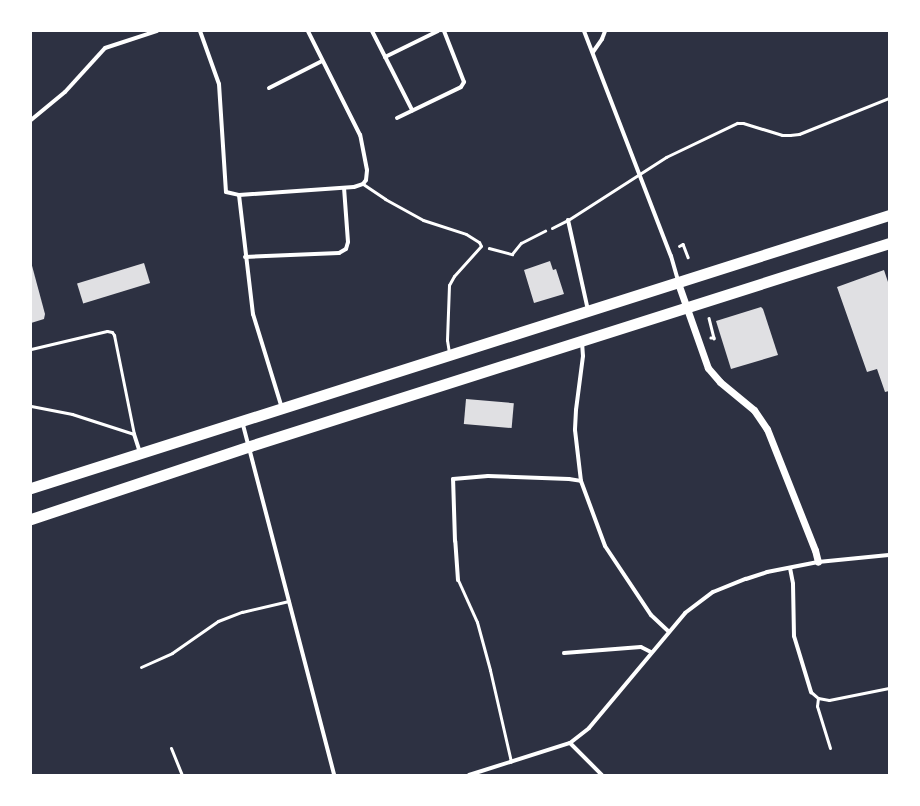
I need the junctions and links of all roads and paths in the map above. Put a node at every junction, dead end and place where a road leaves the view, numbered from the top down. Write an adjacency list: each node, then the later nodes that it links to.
1 (157, 31): 16 (street)
2 (200, 31): 20 (street)
3 (308, 31): 11 (street)
4 (372, 31): 10 (street)
5 (438, 31): 10 (street)
6 (444, 31): 14 (street)
7 (584, 31): 9 (street)
8 (605, 31): 9 (street)
9 (593, 52): 17 (street)
10 (384, 57): 14 (street)
11 (322, 61): 12 (street); 18 (street)
12 (269, 88)
13 (889, 98): 17 (lane)
14 (412, 110): 15 (street)
15 (397, 118)
16 (31, 120)
17 (638, 173): 22 (lane); 29 (street)
18 (363, 184): 19 (street); 25 (lane)
19 (344, 188): 20 (street); 27 (street)
20 (239, 195): 27 (street)
21 (889, 215): 29 (highway)
22 (568, 220): 23 (lane); 31 (street)
23 (552, 228): 25 (path)
24 (889, 243): 30 (highway)
25 (481, 246): 36 (lane)
26 (679, 246): 28 (path)
27 (245, 257): 38 (street)
28 (688, 257)
29 (678, 283): 30 (street); 31 (highway)
30 (687, 308): 34 (highway); 47 (street)
31 (588, 311): 36 (highway)
32 (709, 318): 33 (path)
33 (711, 338)
34 (582, 340): 41 (highway); 43 (street)
35 (31, 349): 40 (lane)
36 (450, 354): 38 (highway)
37 (31, 406): 40 (lane)
38 (282, 408): 39 (highway)
39 (242, 421): 41 (street); 42 (highway)
40 (134, 434): 42 (street)
41 (250, 446): 45 (highway); 50 (street)
42 (140, 453): 44 (highway)
43 (580, 481): 49 (street); 51 (street)
44 (31, 488)
45 (31, 519)
46 (889, 555): 47 (street)
47 (818, 562): 48 (street)
48 (790, 568): 51 (street); 56 (street)
49 (458, 580): 61 (lane)
50 (289, 601): 54 (lane); 63 (street)
51 (668, 631): 52 (street)
52 (651, 652): 53 (street); 58 (street)
53 (564, 653)
54 (141, 667)
55 (889, 688): 57 (lane)
56 (811, 692): 57 (lane)
57 (818, 698): 60 (lane)
58 (570, 743): 61 (street); 65 (street)
59 (171, 748): 62 (lane)
60 (830, 748)
61 (511, 762): 64 (street)
62 (182, 775)
63 (334, 775)
64 (469, 775)
65 (602, 775)

